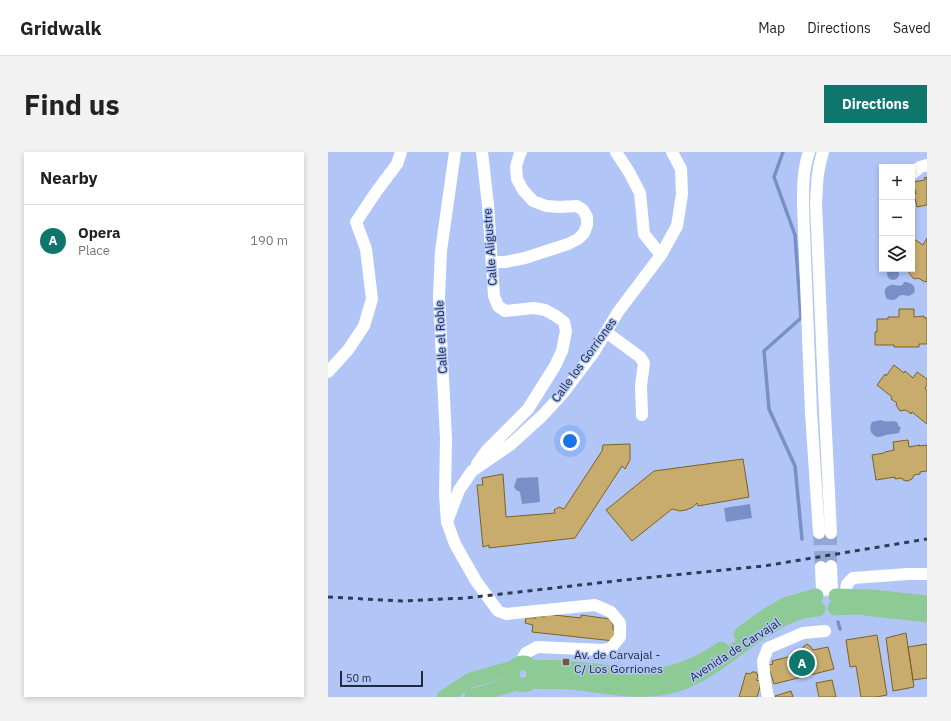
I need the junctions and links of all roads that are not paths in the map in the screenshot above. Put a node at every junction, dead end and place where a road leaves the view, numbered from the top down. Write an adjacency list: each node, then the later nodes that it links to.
1 (401, 152): 14 (street)
2 (455, 152): 17 (street, Calle el Roble)
3 (482, 152): 12 (street, Calle Aligustre)
4 (521, 152): 12 (street)
5 (616, 152): 11 (street)
6 (672, 152): 11 (street, Calle los Gorriones)
7 (809, 152): 8 (street)
8 (823, 152)
9 (927, 165): 10 (street)
10 (915, 171)
11 (661, 255): 13 (street, Calle los Gorriones)
12 (492, 262): 16 (street, Calle Aligustre)
13 (606, 332): 15 (street); 16 (street, Calle los Gorriones)
14 (328, 372)
15 (642, 415)
16 (472, 472): 17 (street, Calle los Gorriones)
17 (447, 522): 24 (street)
18 (826, 567): 20 (street)
19 (927, 574): 20 (street)
20 (829, 598): 21 (main road, Avenida de Carvajal); 22 (main road, Avenida de Carvajal); 24 (main road, Avenida de Carvajal); 25 (main road, Avenida de Carvajal)
21 (927, 603)
22 (927, 615)
23 (825, 631): 28 (street)
24 (523, 672): 25 (main road, Avenida de Carvajal); 26 (main road, Avenida de Carvajal); 27 (main road, Avenida de Carvajal)
25 (662, 692)
26 (444, 697)
27 (472, 697)
28 (768, 697)

